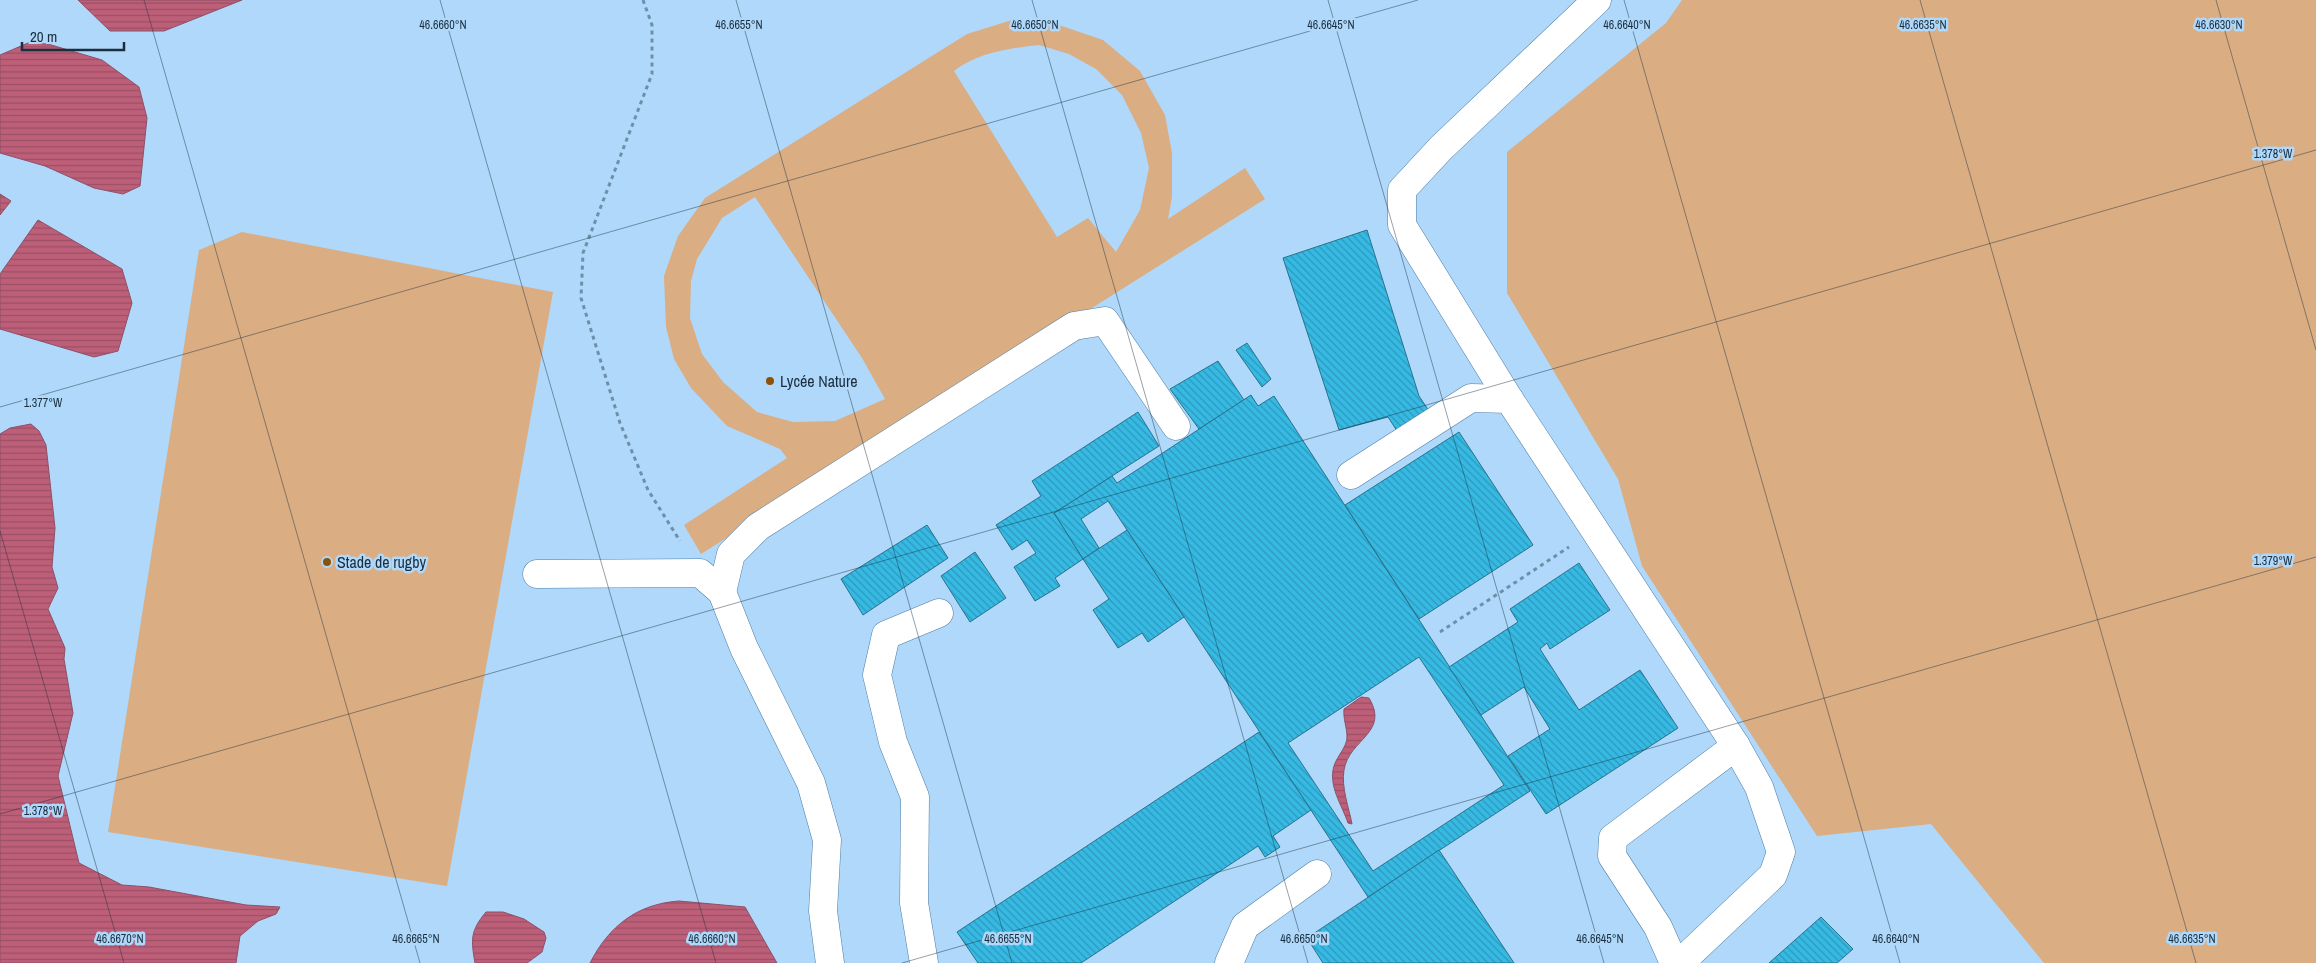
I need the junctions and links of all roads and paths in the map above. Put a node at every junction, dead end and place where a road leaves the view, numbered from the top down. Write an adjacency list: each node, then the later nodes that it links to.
1 (643, 0): 7 (path)
2 (1597, 0): 3 (lane)
3 (1509, 398): 5 (lane); 6 (lane)
4 (1176, 426): 9 (lane)
5 (1351, 475)
6 (1595, 530): 11 (path); 12 (lane)
7 (700, 573): 8 (lane); 9 (lane)
8 (537, 574)
9 (722, 592): 14 (lane)
10 (938, 613): 15 (lane)
11 (1440, 632)
12 (1736, 746): 17 (lane); 18 (lane)
13 (1317, 874): 16 (lane)
14 (830, 963)
15 (924, 963)
16 (1229, 963)
17 (1674, 963)
18 (1680, 963)

